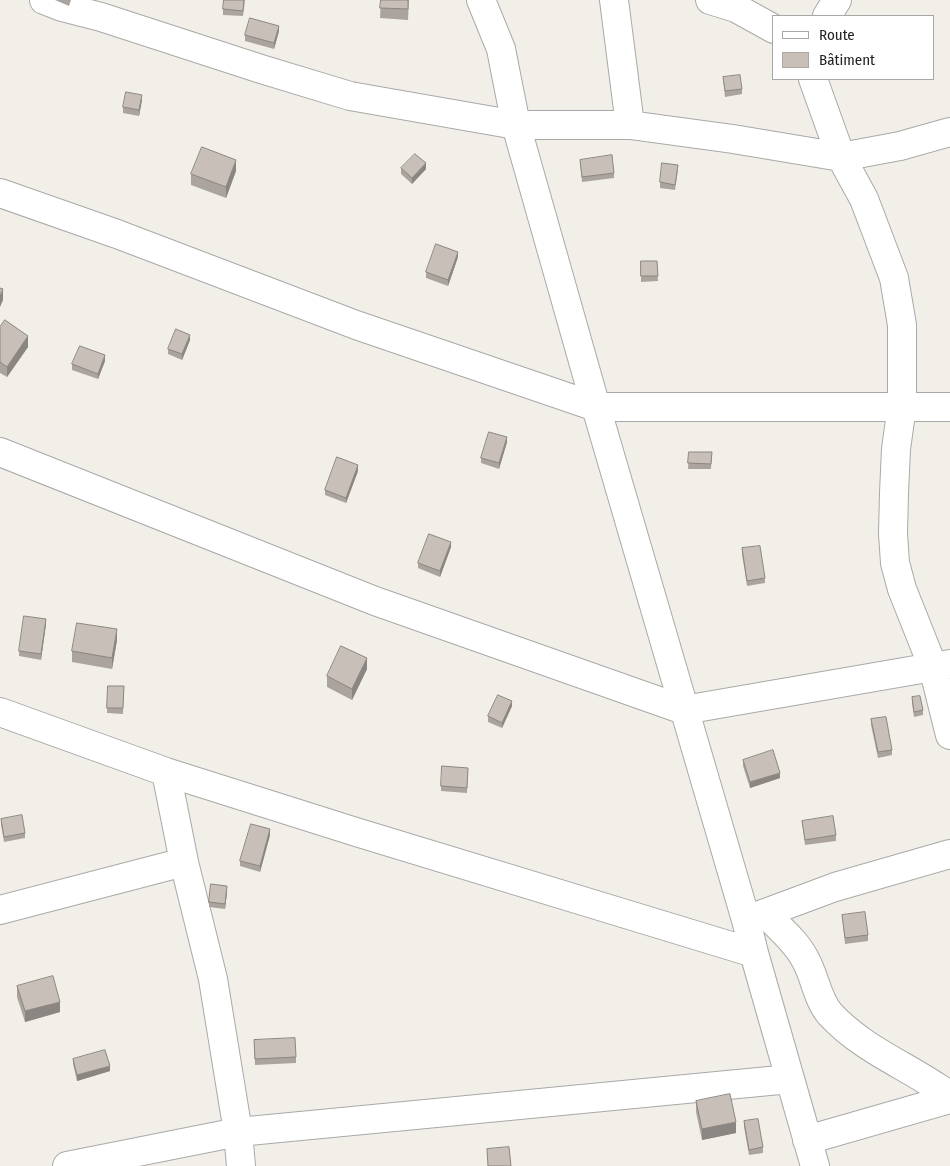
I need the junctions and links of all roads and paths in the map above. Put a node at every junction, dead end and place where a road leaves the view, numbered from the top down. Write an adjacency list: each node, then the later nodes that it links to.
1 (44, 0): 9 (street)
2 (481, 0): 9 (street)
3 (614, 0): 10 (street)
4 (837, 0): 6 (street)
5 (727, 2): 7 (street)
6 (828, 15)
7 (772, 28)
8 (813, 80): 12 (street)
9 (516, 124): 10 (street); 15 (street)
10 (630, 125): 12 (street)
11 (950, 132): 12 (street)
12 (840, 157): 14 (street)
13 (0, 193): 15 (street)
14 (902, 406): 15 (street); 16 (street); 18 (street)
15 (596, 407): 19 (street)
16 (950, 407)
17 (0, 452): 19 (street)
18 (943, 678): 19 (street); 21 (street)
19 (684, 710): 26 (street)
20 (0, 712): 22 (street)
21 (950, 735)
22 (166, 772): 24 (street); 27 (street)
23 (950, 850): 26 (street)
24 (184, 862): 25 (street); 30 (street)
25 (0, 910)
26 (756, 916): 27 (street); 29 (street)
27 (754, 953): 28 (street)
28 (790, 1079): 30 (street); 31 (street)
29 (950, 1097): 31 (street)
30 (238, 1132): 32 (street); 33 (street)
31 (807, 1140): 34 (street)
32 (67, 1166)
33 (242, 1166)
34 (815, 1166)

